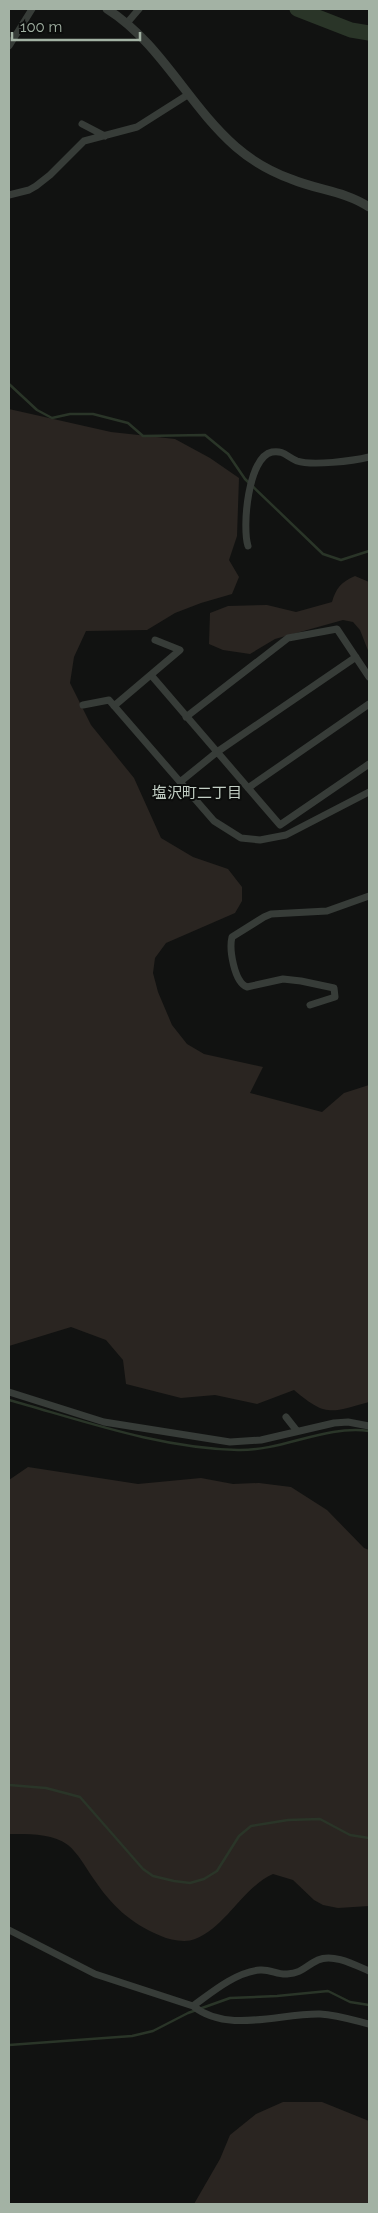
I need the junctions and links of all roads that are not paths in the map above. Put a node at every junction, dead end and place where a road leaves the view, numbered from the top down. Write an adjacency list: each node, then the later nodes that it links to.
1 (32, 9): 5 (street)
2 (107, 9): 4 (street)
3 (139, 9): 4 (street)
4 (127, 23): 6 (street)
5 (9, 46)
6 (189, 94): 8 (street); 10 (street)
7 (82, 124): 8 (street)
8 (105, 136): 9 (street)
9 (9, 195)
10 (369, 207)
11 (369, 457): 12 (street)
12 (248, 546)
13 (155, 640): 15 (street)
14 (356, 657): 16 (street); 20 (street); 21 (street)
15 (151, 675): 19 (street); 20 (street)
16 (369, 677)
17 (369, 704): 24 (street)
18 (83, 705): 19 (street)
19 (114, 706): 23 (street)
20 (186, 717): 21 (street)
21 (217, 752): 23 (street); 24 (street)
22 (369, 764): 24 (street)
23 (180, 782): 25 (street)
24 (248, 788)
25 (369, 792)
26 (369, 896): 27 (street)
27 (310, 1005)
28 (9, 1392): 31 (street)
29 (286, 1417): 31 (street)
30 (369, 1426): 31 (street)
31 (297, 1431)
32 (9, 1930): 33 (street)
33 (20, 1936): 34 (street); 36 (street)
34 (9, 1938)
35 (369, 1971): 36 (street)
36 (194, 2007): 37 (street)
37 (369, 2024)

